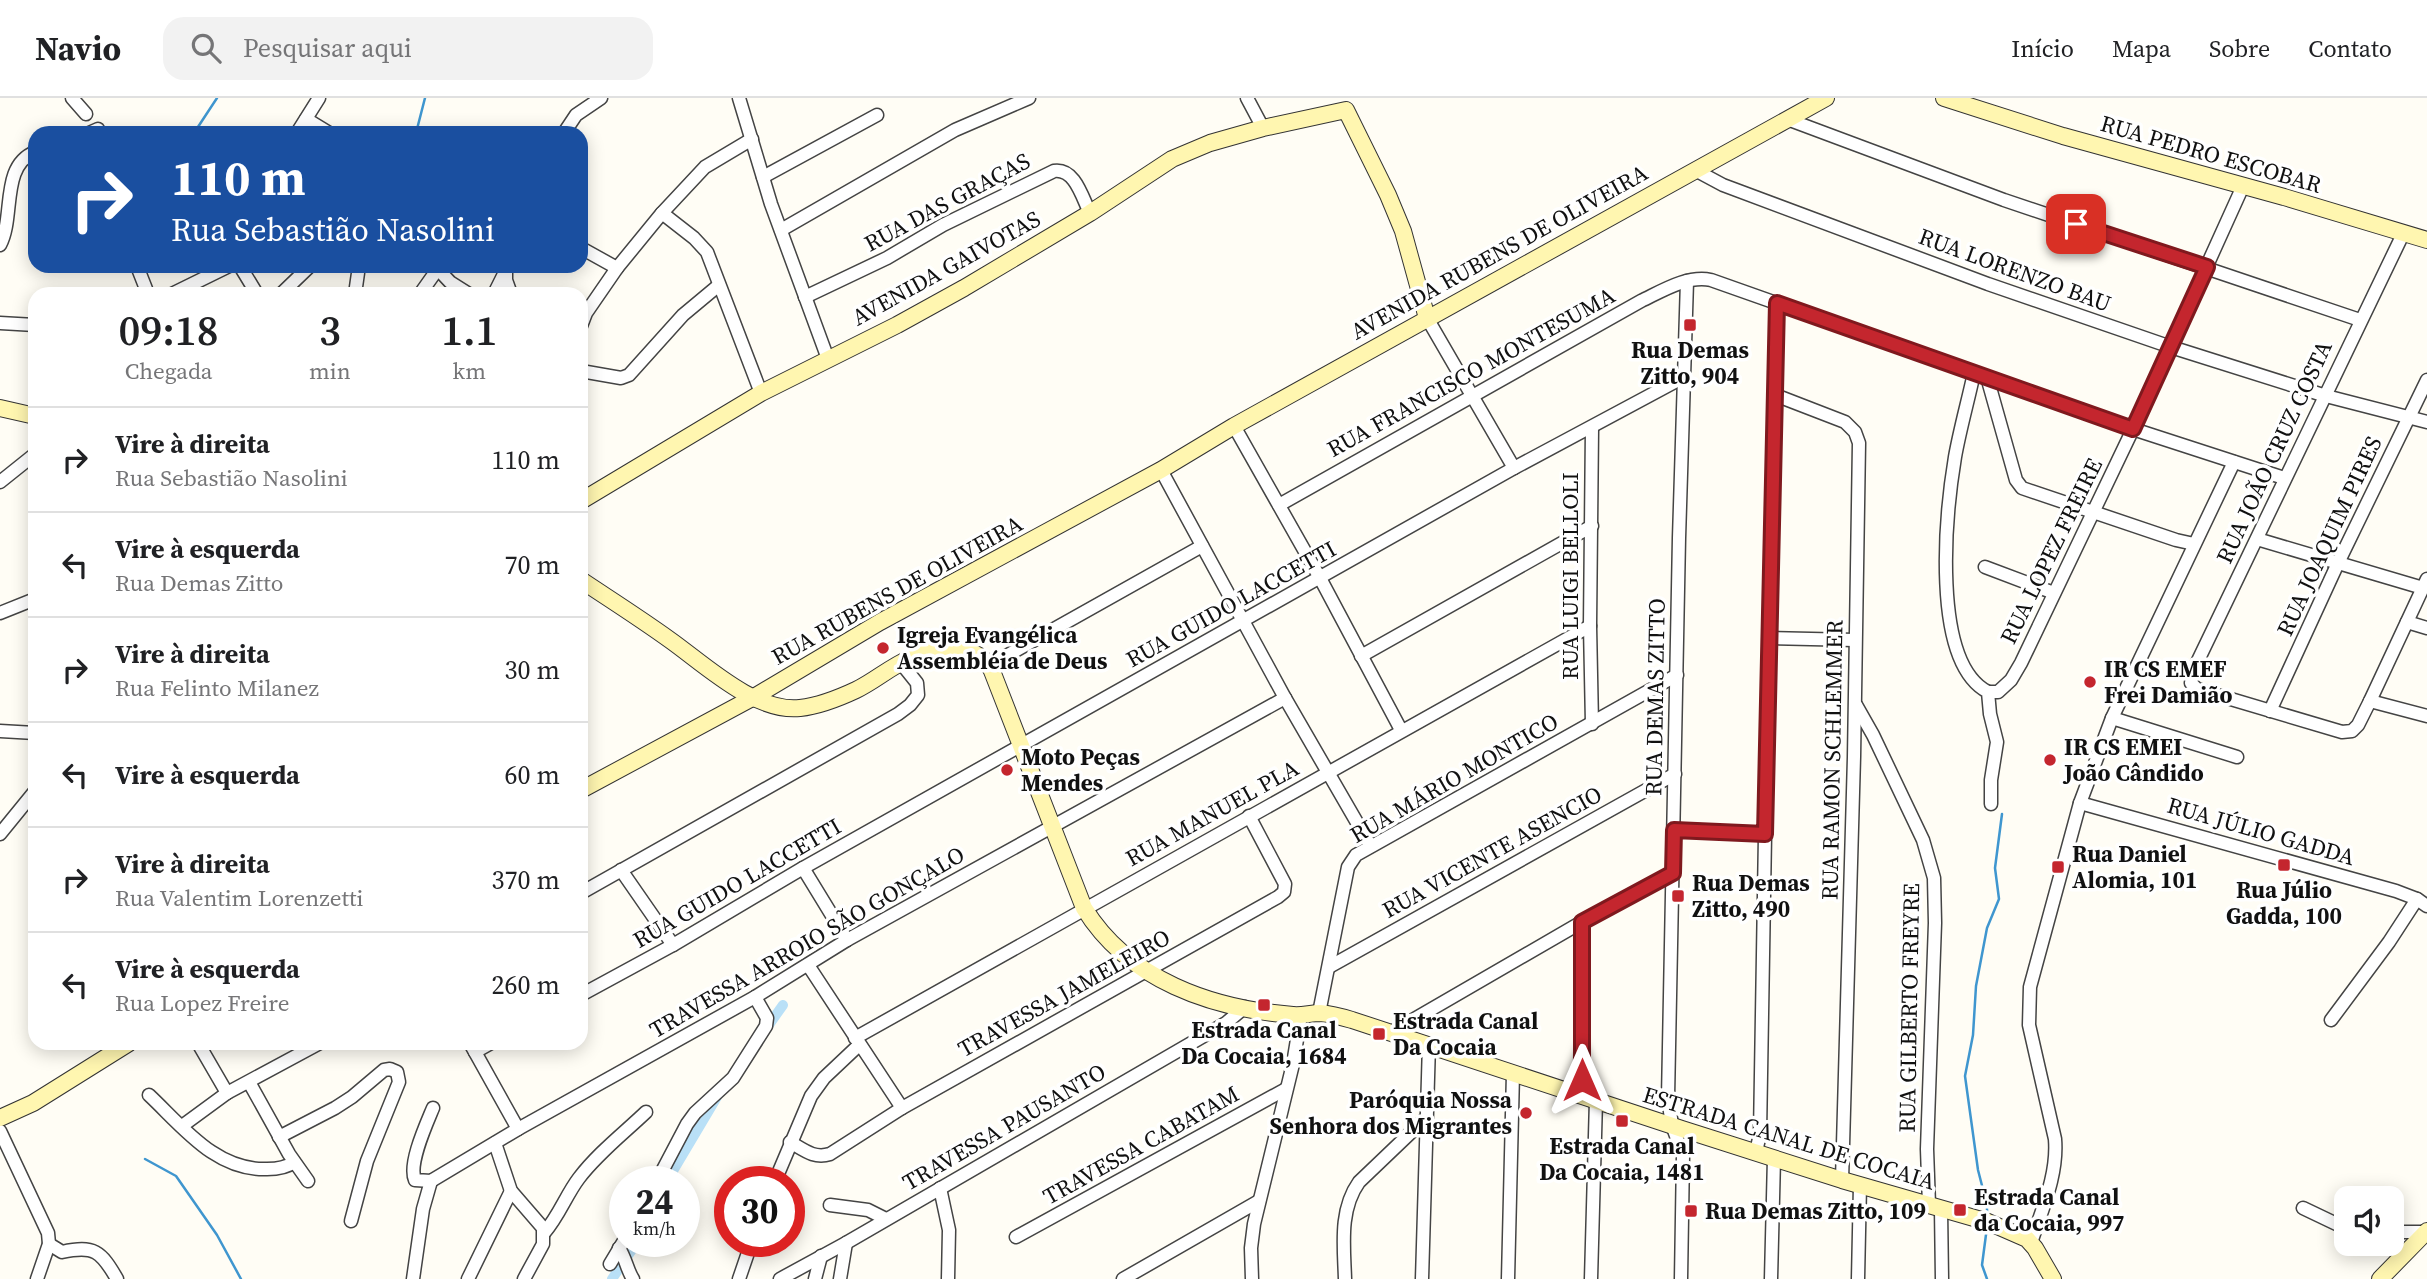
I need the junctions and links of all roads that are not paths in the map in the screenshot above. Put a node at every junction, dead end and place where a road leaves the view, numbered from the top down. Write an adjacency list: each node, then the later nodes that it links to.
1 (72, 98): 10 (street)
2 (319, 98): 12 (street)
3 (601, 98): 16 (street)
4 (739, 98): 18 (street)
5 (1029, 98): 25 (street)
6 (1247, 98): 17 (street)
7 (1826, 98): 13 (main road)
8 (1944, 98): 22 (main road, RUA PEDRO ESCOBAR)
9 (1343, 104): 17 (main road, AVENIDA GAIVOTAS); 43 (main road)
10 (86, 114)
11 (877, 115): 21 (street)
12 (306, 119): 14 (street); 15 (street)
13 (1787, 119): 20 (main road, AVENIDA RUBENS DE OLIVEIRA); 30 (street)
14 (302, 126)
15 (318, 126)
16 (569, 126)
17 (1263, 128): 24 (main road, AVENIDA GAIVOTAS)
18 (752, 139): 21 (street); 23 (street)
19 (28, 155): 28 (street)
20 (1695, 170): 43 (main road, AVENIDA RUBENS DE OLIVEIRA); 47 (street, RUA LORENZO BAU)
21 (763, 177): 25 (street)
22 (2243, 186): 26 (main road, RUA PEDRO ESCOBAR); 30 (street, RUA LOPEZ FREIRE)
23 (662, 213): 31 (street); 36 (street)
24 (1090, 213): 40 (street, RUA DAS GRAÇAS); 48 (main road, AVENIDA GAIVOTAS)
25 (781, 230): 40 (street)
26 (2403, 234): 27 (main road, RUA PEDRO ESCOBAR); 44 (street, RUA JOÃO CRUZ COSTA)
27 (2427, 240)
28 (0, 245)
29 (588, 252): 31 (street)
30 (2207, 267): 44 (street); 47 (street, RUA LOPEZ FREIRE)
31 (617, 268): 42 (street)
32 (215, 273): 37 (street)
33 (303, 273): 38 (street)
34 (441, 273): 39 (street)
35 (1687, 281): 41 (street); 51 (street, RUA DEMAS ZITTO); 55 (street, RUA FRANCISCO MONTESUMA)
36 (719, 285): 49 (street); 54 (street)
37 (187, 287)
38 (288, 287)
39 (458, 287)
40 (805, 297): 48 (street)
41 (1777, 303): 50 (street); 56 (street)
42 (588, 310)
43 (1427, 318): 55 (street); 62 (main road, AVENIDA RUBENS DE OLIVEIRA)
44 (2360, 320): 57 (street, RUA JOÃO CRUZ COSTA)
45 (0, 323): 46 (street)
46 (28, 325)
47 (2171, 347): 57 (street, RUA LORENZO BAU); 64 (street, RUA LOPEZ FREIRE)
48 (828, 359): 54 (main road, AVENIDA GAIVOTAS)
49 (588, 372)
50 (1974, 373): 52 (street); 96 (street)
51 (1684, 377): 63 (street, RUA GUIDO LACCETTI); 95 (street, RUA DEMAS ZITTO)
52 (1987, 377): 64 (street); 73 (street)
53 (2427, 380): 60 (street, RUA JOAQUIM PIRES)
54 (761, 393): 71 (main road, AVENIDA GAIVOTAS)
55 (1473, 395): 67 (street); 72 (street, RUA FRANCISCO MONTESUMA)
56 (1775, 395): 90 (street); 91 (street, RUA RAMON SCHLEMMER)
57 (2326, 396): 60 (street, RUA LORENZO BAU); 69 (street, RUA JOÃO CRUZ COSTA)
58 (0, 408): 59 (main road)
59 (28, 414)
60 (2409, 416): 61 (street, RUA LORENZO BAU); 78 (street, RUA JOAQUIM PIRES)
61 (2427, 422)
62 (1234, 426): 68 (main road, RUA RUBENS DE OLIVEIRA); 72 (street)
63 (1592, 428): 67 (street, RUA GUIDO LACCETTI); 74 (street, RUA LUIGI BELLOLI)
64 (2133, 429): 66 (street); 73 (street, RUA LOPEZ FREIRE)
65 (28, 460): 70 (street)
66 (2234, 462): 69 (street); 76 (street)
67 (1514, 468): 80 (street, RUA GUIDO LACCETTI)
68 (1161, 470): 77 (street); 97 (main road, RUA RUBENS DE OLIVEIRA)
69 (2284, 478): 75 (street, RUA JOÃO CRUZ COSTA)
70 (0, 482)
71 (588, 497)
72 (1279, 505): 80 (street)
73 (2094, 510): 76 (street); 83 (street, RUA LOPEZ FREIRE)
74 (1592, 526): 88 (street, RUA LUIGI BELLOLI); 92 (street)
75 (2257, 539): 78 (street); 101 (street, RUA JOÃO CRUZ COSTA)
76 (2194, 544): 103 (street)
77 (1202, 546): 86 (street); 94 (street)
78 (2338, 564): 81 (street); 101 (street, RUA JOAQUIM PIRES)
79 (1985, 567): 83 (street)
80 (1320, 578): 86 (street, RUA GUIDO LACCETTI); 92 (street)
81 (2425, 583): 87 (street)
82 (588, 585): 97 (main road)
83 (2053, 593): 96 (street, RUA LOPEZ FREIRE)
84 (28, 602): 85 (street)
85 (0, 613)
86 (1245, 621): 98 (street); 108 (street, RUA GUIDO LACCETTI)
87 (2407, 622): 89 (street); 99 (street)
88 (1590, 626): 104 (street, RUA LUIGI BELLOLI); 105 (street, RUA MANUEL PLA)
89 (2427, 628)
90 (1769, 638): 91 (street); 120 (street)
91 (1855, 640): 100 (street, RUA RAMON SCHLEMMER)
92 (1361, 656): 105 (street)
93 (901, 663): 94 (main road); 97 (main road); 123 (street)
94 (990, 665): 108 (main road, ESTRADA CANAL DE COCAIA)
95 (1677, 675): 104 (street, RUA MÁRIO MONTICO); 111 (street, RUA DEMAS ZITTO)
96 (1988, 692): 115 (street)
97 (754, 696): 112 (main road, RUA RUBENS DE OLIVEIRA)
98 (1285, 698): 110 (street); 117 (street, TRAVESSA ARROIO SÃO GONÇALO)
99 (2370, 701): 101 (street); 102 (street)
100 (1854, 704): 171 (street, RUA RAMON SCHLEMMER); 179 (street, RUA GILBERTO FREYRE)
101 (2270, 711)
102 (2427, 716)
103 (2112, 718): 109 (street); 114 (street)
104 (1592, 724): 121 (street, RUA MÁRIO MONTICO)
105 (1401, 730): 110 (street, RUA MANUEL PLA)
106 (0, 731): 107 (street)
107 (28, 733)
108 (1022, 746): 117 (main road, ESTRADA CANAL DE COCAIA); 122 (street, RUA GUIDO LACCETTI)
109 (2237, 757)
110 (1329, 772): 116 (street, RUA MANUEL PLA); 121 (street)
111 (1675, 774): 118 (street, RUA DEMAS ZITTO); 132 (street, RUA VICENTE ASENCIO)
112 (588, 786)
113 (28, 800): 119 (street)
114 (2081, 803): 126 (street, RUA JÚLIO GADDA); 189 (street)
115 (1991, 804)
116 (1249, 816): 127 (street, RUA MANUEL PLA); 133 (street, TRAVESSA JAMELEIRO)
117 (1054, 827): 127 (main road, ESTRADA CANAL DE COCAIA); 129 (street, TRAVESSA ARROIO SÃO GONÇALO)
118 (1674, 830): 120 (street); 124 (street, RUA DEMAS ZITTO)
119 (0, 834)
120 (1765, 834): 166 (street)
121 (1370, 845): 132 (street, RUA MÁRIO MONTICO)
122 (803, 868): 129 (street); 130 (street, RUA GUIDO LACCETTI)
123 (621, 870): 125 (street); 130 (street)
124 (1673, 873): 128 (street); 159 (street, RUA DEMAS ZITTO)
125 (588, 889)
126 (2422, 902): 139 (street)
127 (1084, 908): 133 (main road, ESTRADA CANAL DE COCAIA); 141 (street, RUA MANUEL PLA)
128 (1582, 922): 140 (street); 151 (street)
129 (847, 940): 131 (street, TRAVESSA ARROIO SÃO GONÇALO)
130 (673, 945): 134 (street, RUA GUIDO LACCETTI)
131 (808, 965): 135 (street, TRAVESSA ARROIO SÃO GONÇALO); 141 (street)
132 (1329, 967): 137 (street, RUA MÁRIO MONTICO)
133 (1147, 970): 136 (main road, ESTRADA CANAL DE COCAIA); 155 (street, TRAVESSA JAMELEIRO)
134 (588, 991)
135 (755, 997): 161 (street, TRAVESSA ARROIO SÃO GONÇALO); 169 (street)
136 (1245, 1007): 138 (main road, ESTRADA CANAL DE COCAIA); 175 (street, TRAVESSA PAUSANTO)
137 (1319, 1013): 138 (main road, ESTRADA CANAL DE COCAIA); 140 (main road, ESTRADA CANAL DE COCAIA)
138 (1301, 1016): 149 (street)
139 (2331, 1020)
140 (1392, 1032): 142 (main road, ESTRADA CANAL DE COCAIA)
141 (857, 1041): 155 (street); 164 (street, RUA MANUEL PLA)
142 (1429, 1044): 147 (main road, ESTRADA CANAL DE COCAIA); 158 (street)
143 (117, 1050): 157 (main road)
144 (202, 1050): 150 (street)
145 (307, 1050): 148 (street)
146 (473, 1050): 161 (street)
147 (1513, 1073): 151 (main road, ESTRADA CANAL DE COCAIA); 211 (street)
148 (248, 1082): 150 (street); 163 (street)
149 (1286, 1089): 177 (street); 187 (street, TRAVESSA CABATAM)
150 (227, 1093): 160 (street)
151 (1580, 1094): 153 (main road, ESTRADA CANAL DE COCAIA)
152 (149, 1095): 160 (street)
153 (1596, 1100): 159 (main road, ESTRADA CANAL DE COCAIA); 212 (street)
154 (433, 1108): 173 (street)
155 (902, 1108): 164 (street, TRAVESSA JAMELEIRO)
156 (646, 1112): 186 (street)
157 (0, 1118)
158 (1426, 1118): 209 (street); 210 (street)
159 (1672, 1125): 166 (main road, ESTRADA CANAL DE COCAIA); 213 (street, RUA DEMAS ZITTO)
160 (182, 1126): 168 (street)
161 (518, 1129): 165 (street, TRAVESSA ARROIO SÃO GONÇALO)
162 (0, 1131): 190 (street)
163 (279, 1137): 168 (street); 182 (street)
164 (790, 1142): 170 (street, RUA MANUEL PLA)
165 (495, 1143): 173 (street, TRAVESSA ARROIO SÃO GONÇALO); 176 (street)
166 (1756, 1152): 167 (main road, ESTRADA CANAL DE COCAIA)
167 (1774, 1158): 171 (main road, ESTRADA CANAL DE COCAIA); 214 (street)
168 (294, 1162): 172 (street)
169 (665, 1166)
170 (781, 1166)
171 (1842, 1180): 174 (main road, ESTRADA CANAL DE COCAIA)
172 (307, 1181)
173 (431, 1181): 198 (street)
174 (1860, 1185): 179 (main road, ESTRADA CANAL DE COCAIA); 215 (street)
175 (940, 1188): 181 (street, TRAVESSA PAUSANTO); 206 (street)
176 (511, 1191): 186 (street); 199 (street)
177 (1259, 1202): 207 (street); 208 (street)
178 (830, 1205): 181 (street)
179 (1935, 1207): 189 (main road, ESTRADA CANAL DE COCAIA); 216 (street, RUA GILBERTO FREYRE)
180 (2303, 1208): 183 (street)
181 (886, 1219): 188 (street, TRAVESSA PAUSANTO)
182 (351, 1221)
183 (2334, 1223)
184 (2427, 1231): 185 (street); 218 (main road)
185 (2404, 1232)
186 (544, 1233): 200 (street)
187 (1016, 1237)
188 (846, 1243): 191 (street, TRAVESSA PAUSANTO); 205 (street)
189 (2031, 1243): 217 (main road, ESTRADA CANAL DE COCAIA)
190 (49, 1244): 196 (street); 197 (street)
191 (821, 1256): 203 (street, TRAVESSA PAUSANTO); 204 (street)
192 (616, 1257): 195 (street)
193 (625, 1257): 201 (street)
194 (747, 1257): 202 (street)
195 (610, 1264)
196 (37, 1279)
197 (117, 1279)
198 (413, 1279)
199 (468, 1279)
200 (524, 1279)
201 (633, 1279)
202 (739, 1279)
203 (779, 1279)
204 (815, 1279)
205 (840, 1279)
206 (948, 1279)
207 (1123, 1279)
208 (1252, 1279)
209 (1345, 1279)
210 (1422, 1279)
211 (1508, 1279)
212 (1591, 1279)
213 (1681, 1279)
214 (1772, 1279)
215 (1858, 1279)
216 (1942, 1279)
217 (2053, 1279)
218 (2380, 1279)

